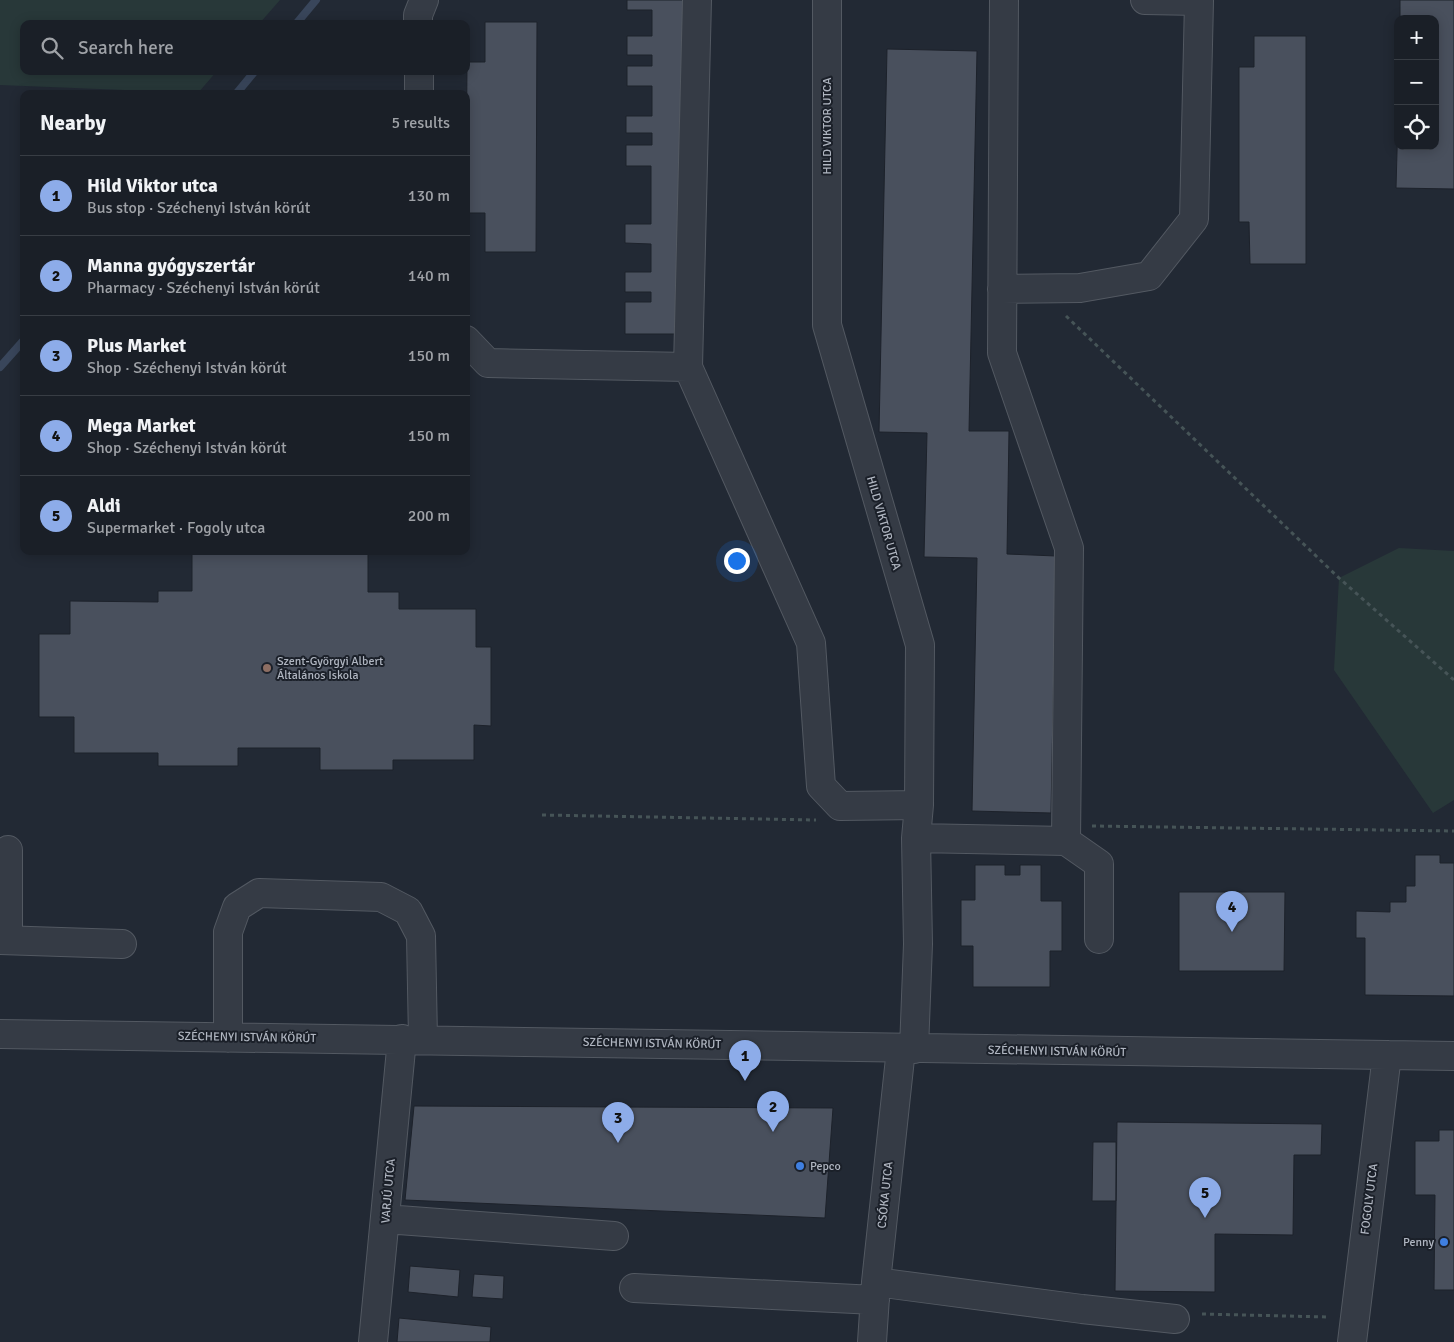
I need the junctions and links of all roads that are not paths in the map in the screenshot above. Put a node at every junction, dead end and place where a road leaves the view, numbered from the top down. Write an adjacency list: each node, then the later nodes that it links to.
1 (424, 0): 6 (street)
2 (697, 0): 11 (street)
3 (827, 0): 12 (street, HILD VIKTOR UTCA)
4 (1004, 0): 9 (street)
5 (1146, 0): 9 (street)
6 (418, 20)
7 (419, 75): 8 (street)
8 (420, 90)
9 (1002, 289): 14 (street)
10 (470, 344): 11 (street)
11 (688, 367): 12 (street)
12 (919, 805): 13 (street, HILD VIKTOR UTCA)
13 (916, 838): 14 (street); 22 (street, HILD VIKTOR UTCA)
14 (1066, 841): 16 (street)
15 (8, 850): 17 (street)
16 (1099, 939)
17 (4, 940): 18 (street)
18 (122, 944)
19 (0, 1034): 20 (street, SZÉCHENYI ISTVÁN KÖRÚT)
20 (228, 1038): 21 (street, SZÉCHENYI ISTVÁN KÖRÚT); 21 (street, VARJÚ UTCA)
21 (413, 1039): 22 (street, SZÉCHENYI ISTVÁN KÖRÚT); 25 (street, VARJÚ UTCA)
22 (908, 1049): 23 (street, SZÉCHENYI ISTVÁN KÖRÚT); 28 (street, CSÓKA UTCA)
23 (1387, 1056): 24 (street, SZÉCHENYI ISTVÁN KÖRÚT); 30 (street, FOGOLY UTCA)
24 (1454, 1056)
25 (385, 1219): 26 (street); 31 (street, VARJÚ UTCA)
26 (614, 1236)
27 (634, 1288): 28 (street)
28 (875, 1291): 29 (street); 32 (street, CSÓKA UTCA)
29 (1175, 1318)
30 (1353, 1330)
31 (374, 1342)
32 (872, 1342)

